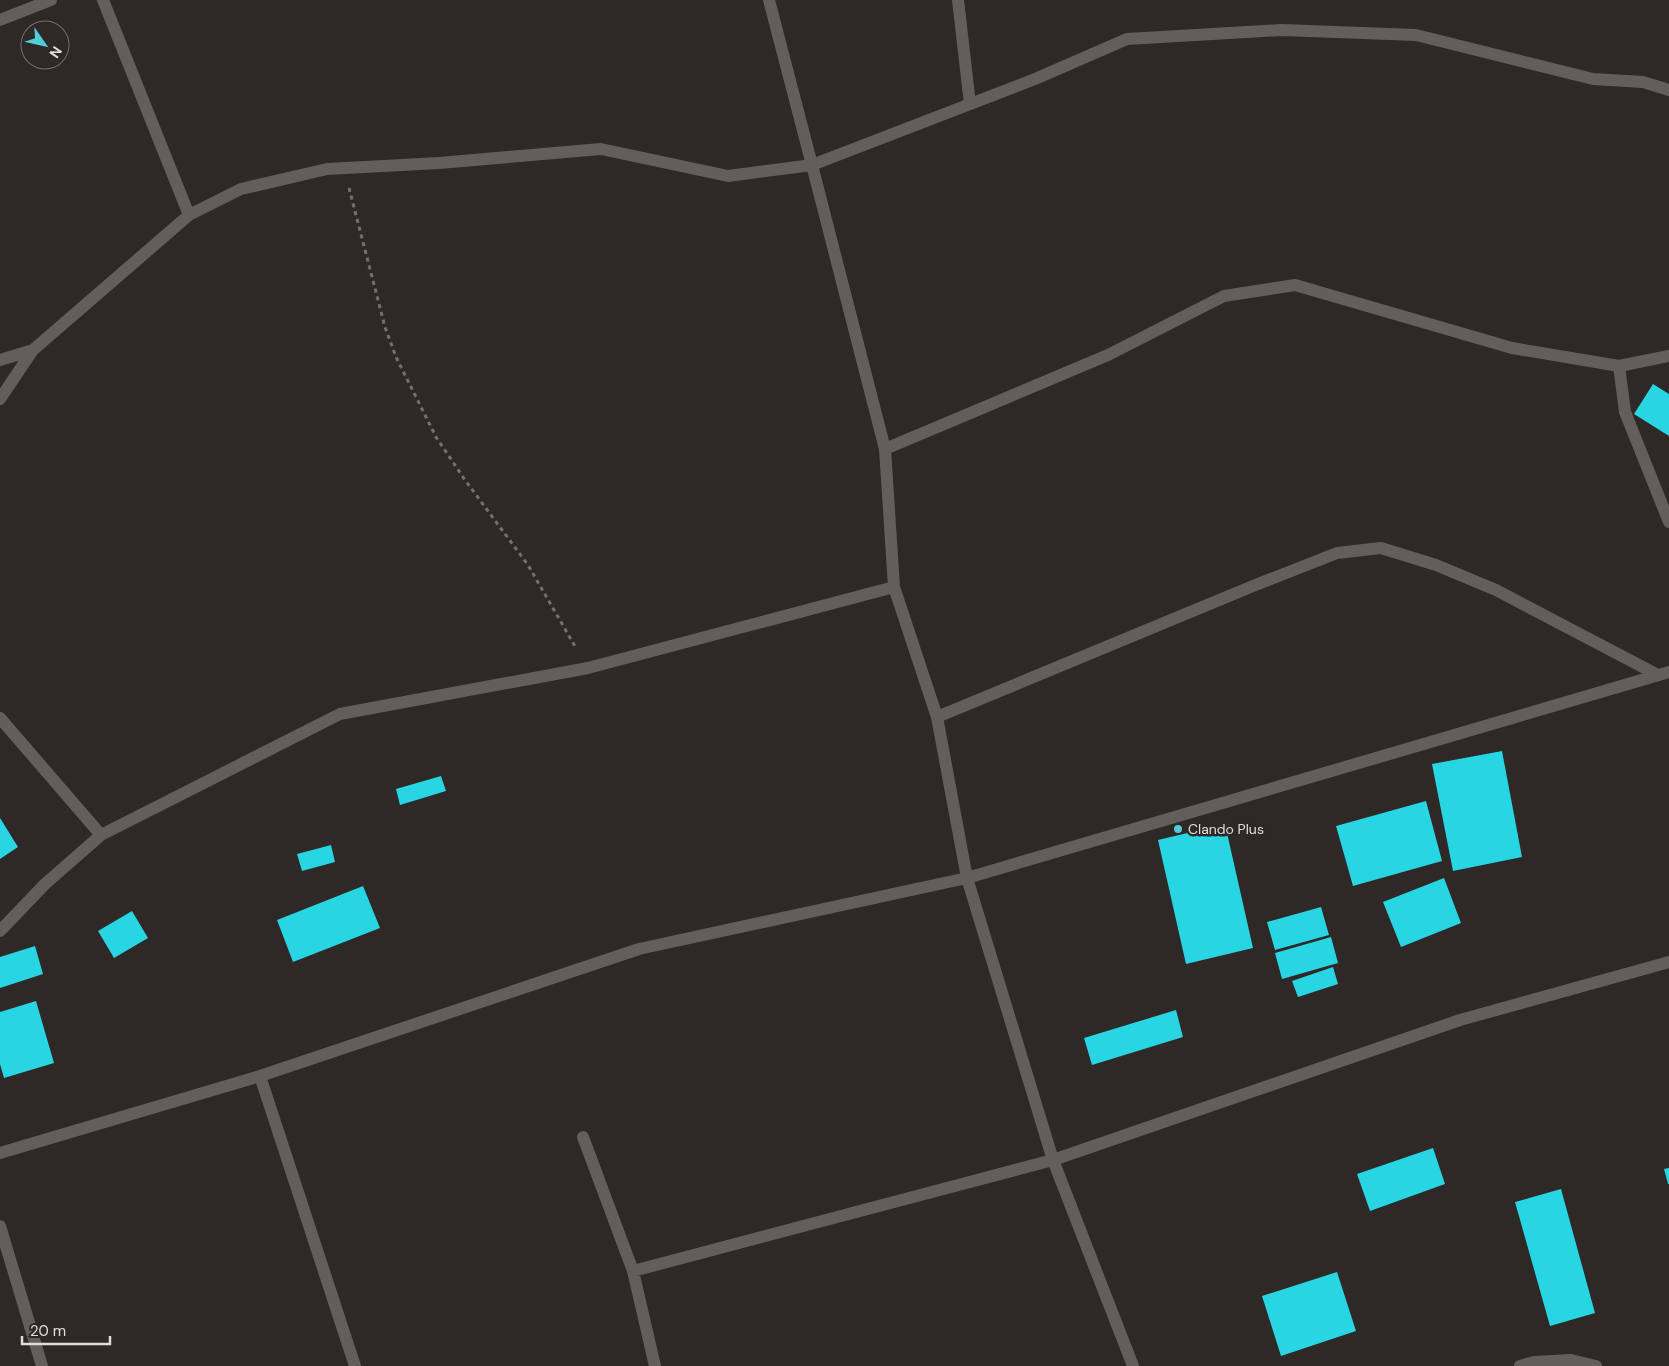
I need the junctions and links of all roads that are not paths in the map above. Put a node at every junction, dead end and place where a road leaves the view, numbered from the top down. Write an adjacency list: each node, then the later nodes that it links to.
1 (50, 0): 5 (street)
2 (103, 0): 9 (street)
3 (768, 0): 8 (street)
4 (958, 0): 7 (street)
5 (0, 20)
6 (1669, 90): 7 (street)
7 (970, 104): 8 (street)
8 (812, 165): 9 (street); 15 (street)
9 (189, 215): 10 (street)
10 (33, 350): 12 (street); 14 (street)
11 (1669, 356): 13 (street)
12 (0, 360)
13 (1619, 366): 15 (street); 16 (street)
14 (0, 399)
15 (885, 449): 17 (street)
16 (1669, 522)
17 (894, 587): 19 (street); 21 (street)
18 (1664, 674): 19 (street); 22 (street)
19 (937, 717): 22 (street)
20 (0, 718): 21 (street)
21 (101, 836): 23 (street)
22 (967, 878): 25 (street); 28 (street)
23 (0, 930)
24 (1669, 962): 28 (street)
25 (260, 1076): 27 (street); 32 (street)
26 (583, 1137): 30 (street)
27 (0, 1153)
28 (1054, 1160): 30 (street); 34 (street)
29 (0, 1226): 31 (street)
30 (632, 1271): 33 (street)
31 (42, 1366)
32 (355, 1366)
33 (655, 1366)
34 (1133, 1366)
35 (1520, 1366): 36 (street)
36 (1596, 1366)

